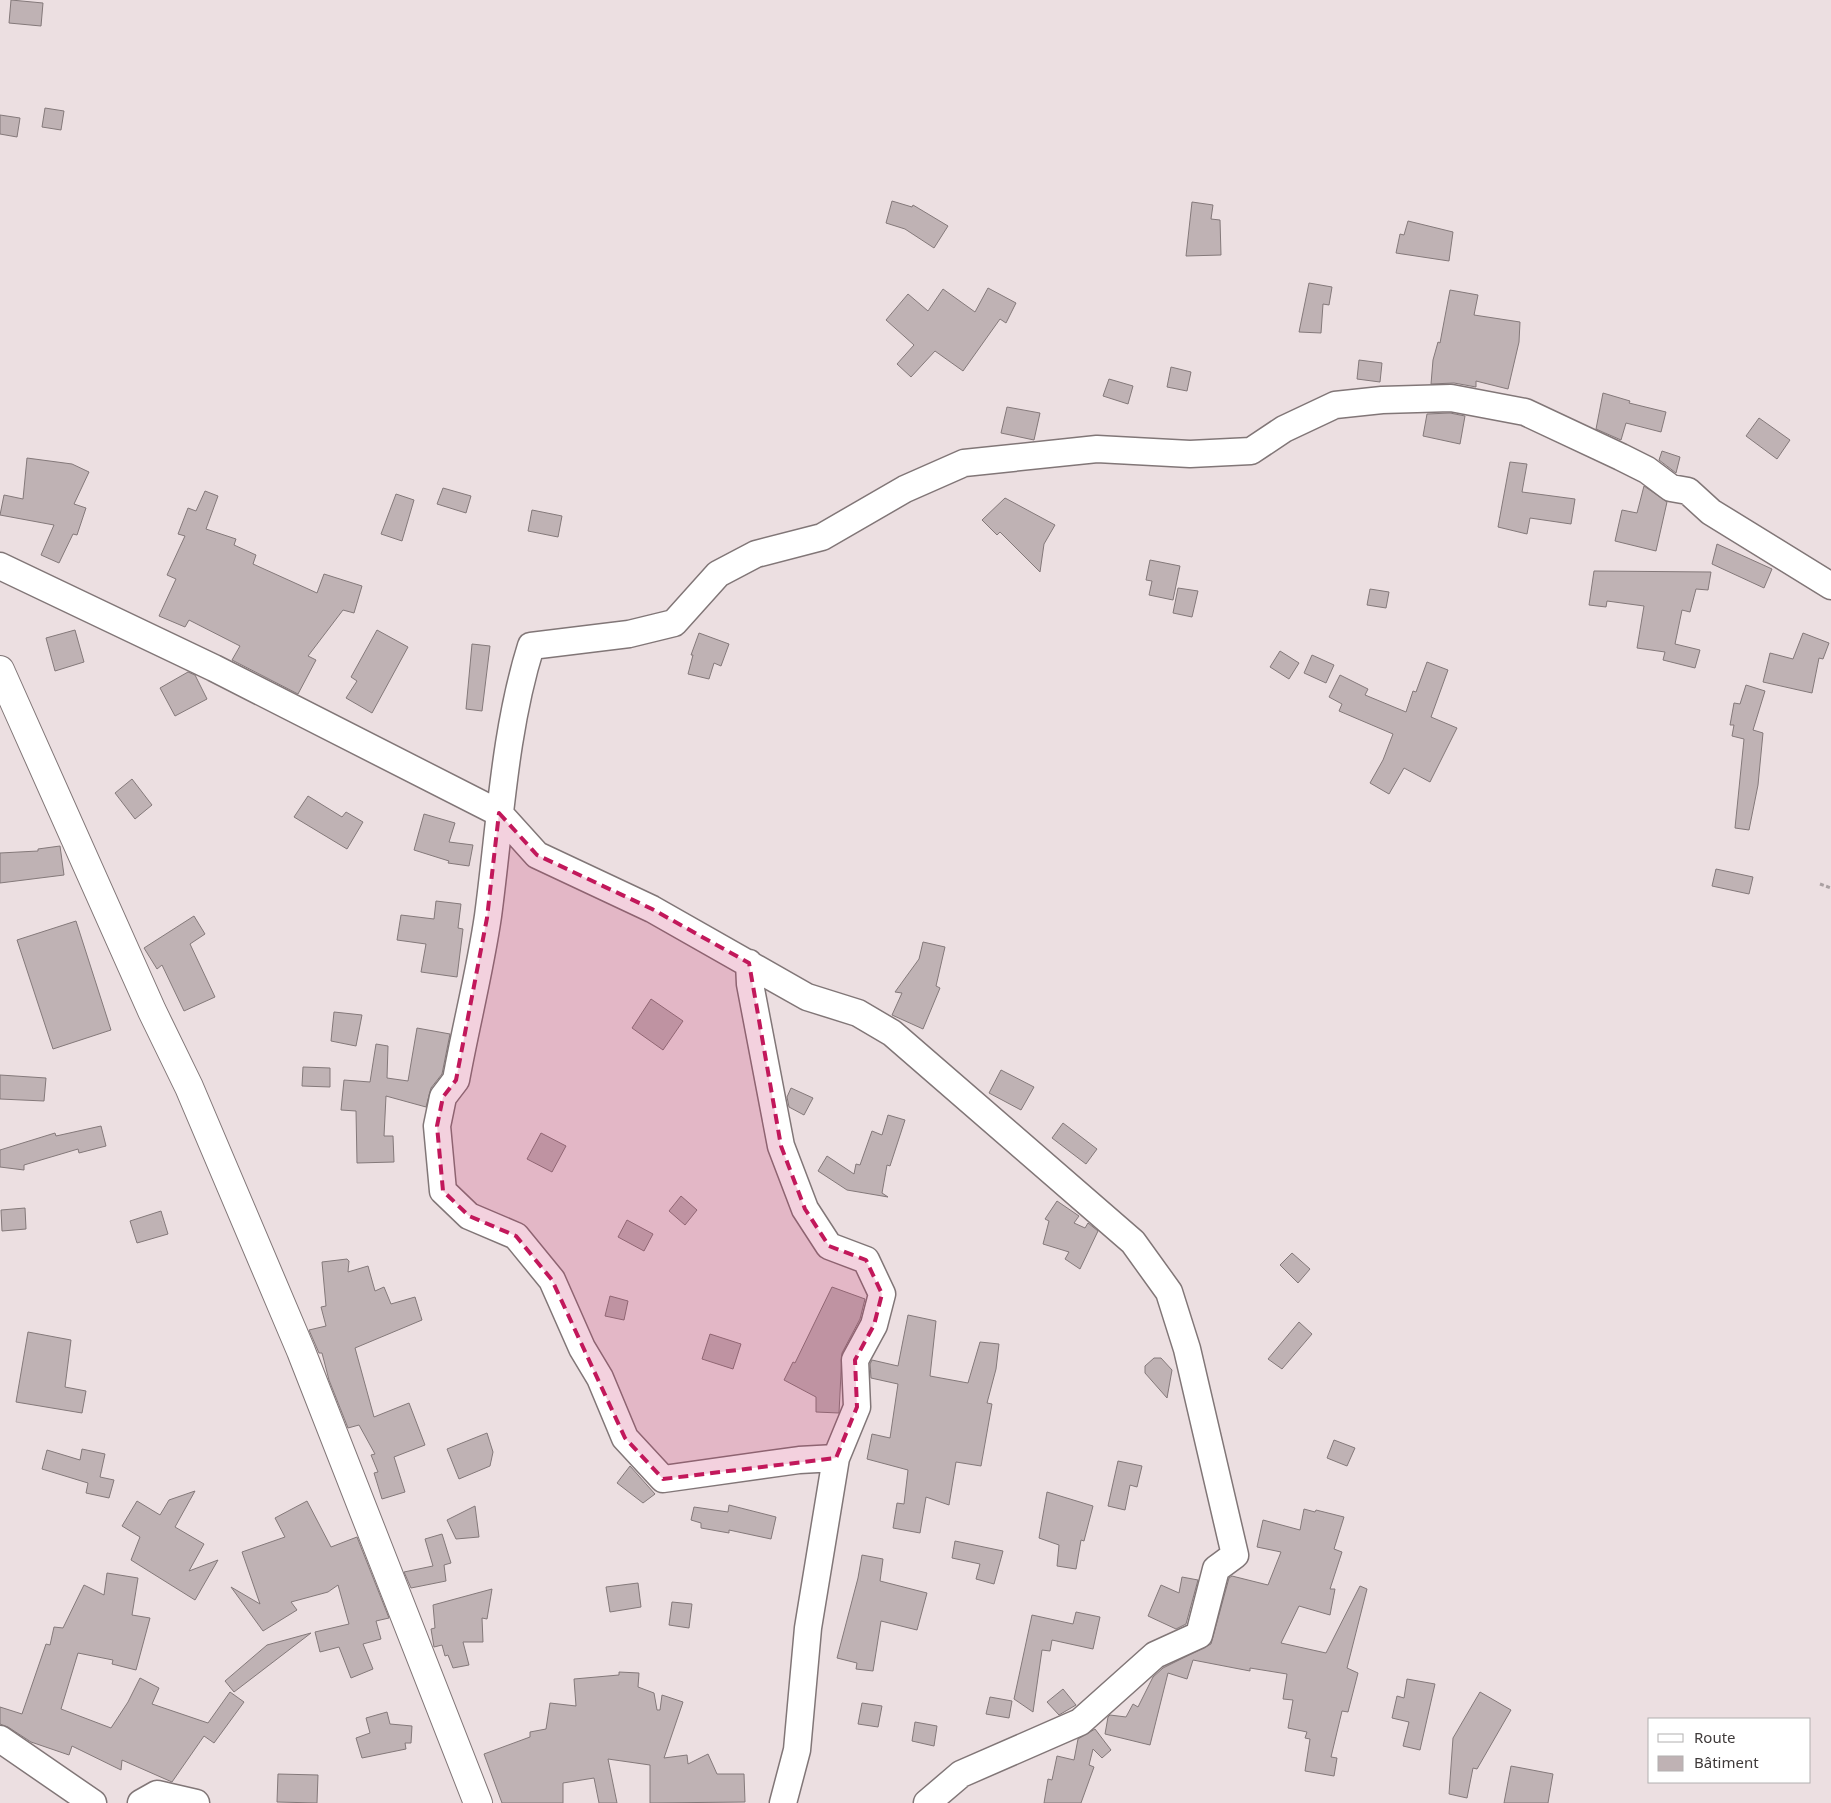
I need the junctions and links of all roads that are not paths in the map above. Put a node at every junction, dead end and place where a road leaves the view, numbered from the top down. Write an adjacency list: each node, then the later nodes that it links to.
1 (0, 566): 4 (street)
2 (1831, 586): 4 (street)
3 (2, 680): 11 (street)
4 (500, 813): 5 (street); 6 (street)
5 (749, 963): 6 (street); 13 (street)
6 (836, 1458): 12 (street)
7 (0, 1739): 8 (street)
8 (93, 1803)
9 (141, 1803): 10 (street)
10 (196, 1803)
11 (478, 1803)
12 (783, 1803)
13 (927, 1803)

